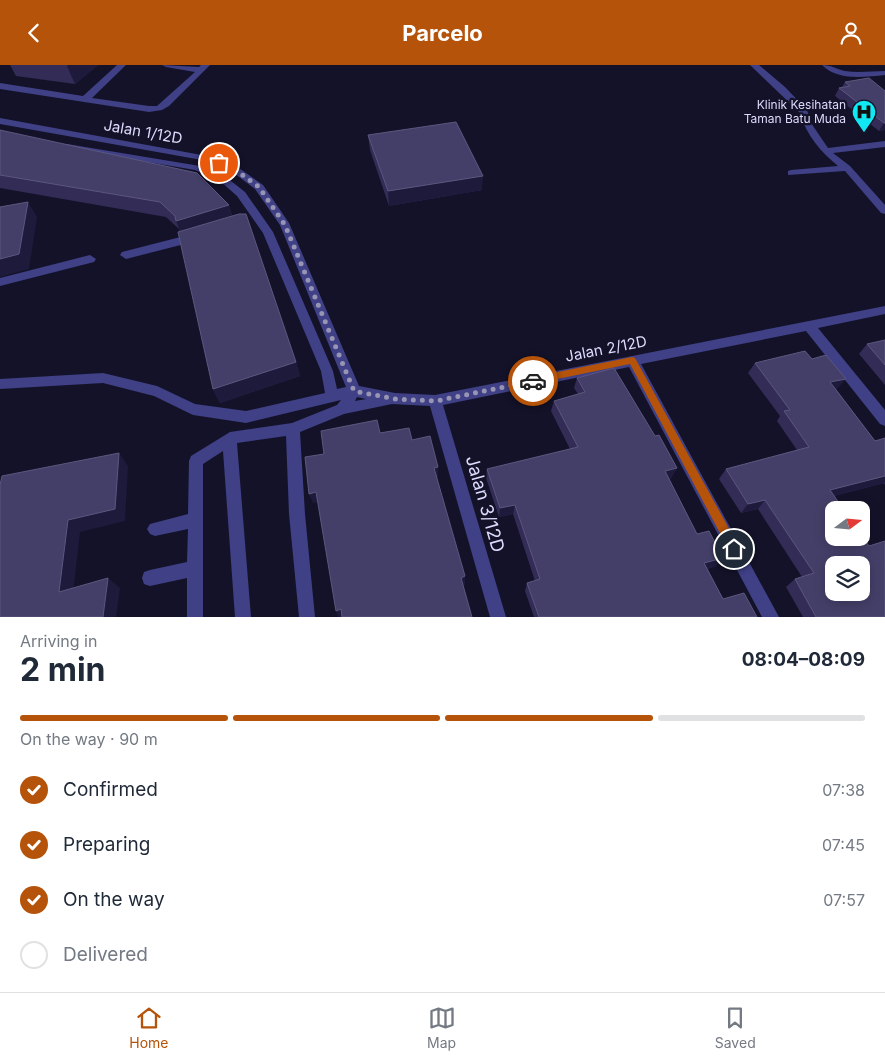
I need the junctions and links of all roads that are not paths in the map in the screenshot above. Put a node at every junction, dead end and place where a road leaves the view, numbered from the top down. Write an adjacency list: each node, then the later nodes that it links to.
1 (122, 65): 8 (street)
2 (166, 65): 5 (street)
3 (754, 65): 12 (street)
4 (826, 65): 6 (street)
5 (204, 68): 8 (street)
6 (885, 73)
7 (0, 86): 8 (street)
8 (84, 99)
9 (0, 121): 24 (street, Jalan 1/12D)
10 (58, 144): 25 (street, Jalan 1/12D)
11 (885, 144): 12 (street)
12 (825, 151): 13 (street)
13 (847, 168): 14 (street); 15 (street)
14 (791, 173)
15 (885, 211)
16 (207, 234): 17 (street)
17 (126, 255)
18 (90, 259): 19 (street)
19 (0, 282)
20 (885, 310): 21 (street, Jalan 2/12D)
21 (808, 325): 22 (street, Jalan 2/12D); 30 (street)
22 (632, 361): 27 (street, Jalan 2/12D); 41 (street)
23 (0, 384): 25 (street, Jalan 2/12D)
24 (354, 391): 25 (street, Jalan 2/12D); 26 (street, Jalan 2/12D); 28 (street)
25 (332, 395): 29 (street)
26 (395, 399): 27 (street, Jalan 2/12D); 28 (street)
27 (436, 401): 40 (street, Jalan 3/12D)
28 (342, 409): 29 (street)
29 (317, 418): 31 (street)
30 (885, 420)
31 (293, 429): 32 (street); 39 (street)
32 (230, 439): 33 (street); 38 (street)
33 (196, 520): 34 (street); 35 (street)
34 (155, 529)
35 (195, 568): 36 (street); 37 (street)
36 (150, 578)
37 (195, 617)
38 (243, 617)
39 (307, 617)
40 (498, 617)
41 (771, 617)

